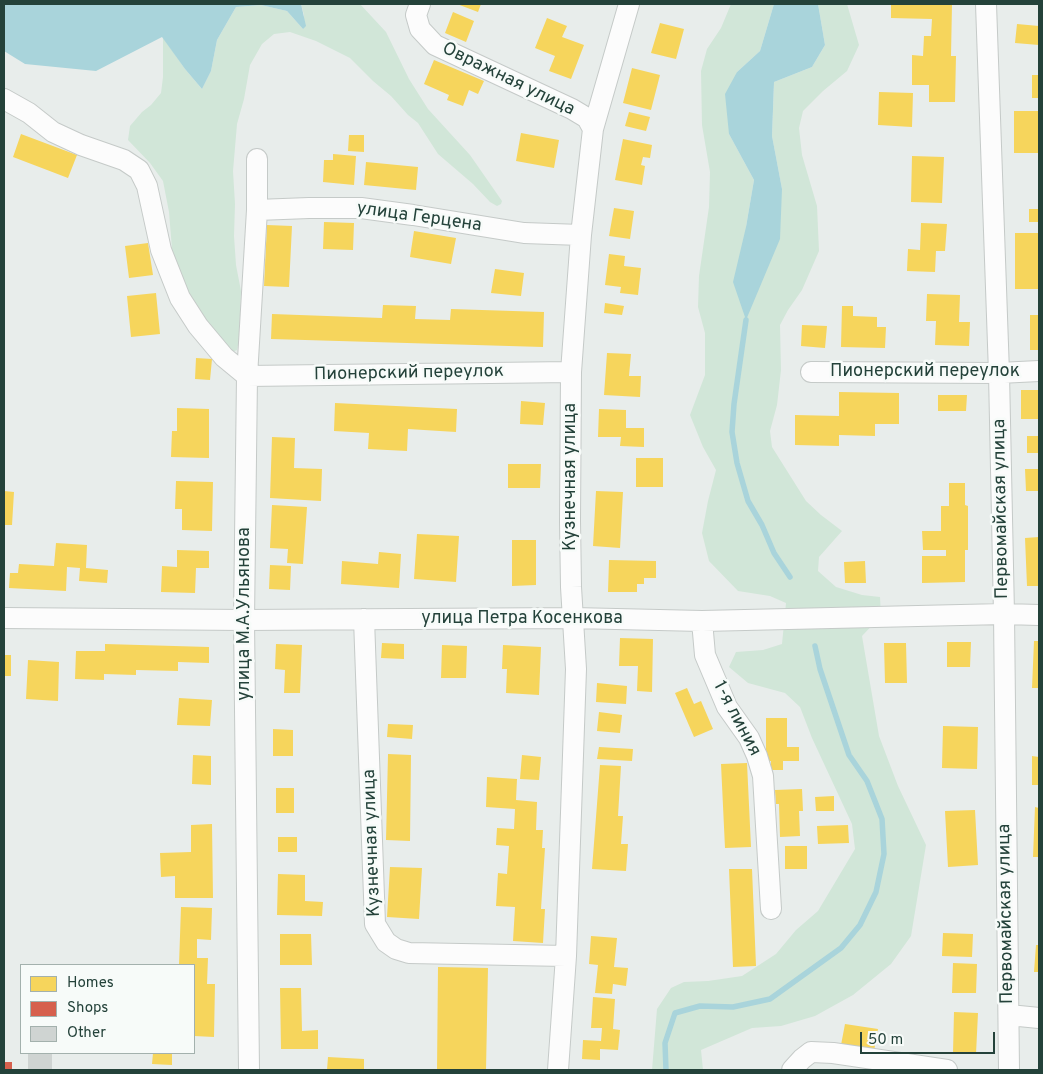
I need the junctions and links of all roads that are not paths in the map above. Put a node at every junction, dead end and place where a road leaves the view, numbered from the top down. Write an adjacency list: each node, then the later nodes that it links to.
1 (420, 4): 5 (street, Овражная улица)
2 (629, 4): 5 (street, Кузнечная улица)
3 (986, 4): 12 (street, Первомайская улица)
4 (4, 99): 13 (street)
5 (593, 129): 8 (street, Кузнечная улица)
6 (257, 158): 7 (street, улица М.А.Ульянова)
7 (257, 210): 8 (street, улица Герцена); 13 (street, улица М.А.Ульянова)
8 (581, 235): 10 (street, Кузнечная улица)
9 (1039, 371): 12 (street, Пионерский переулок)
10 (571, 372): 13 (street, Пионерский переулок); 17 (street, Кузнечная улица)
11 (812, 372): 12 (street, Пионерский переулок)
12 (999, 373): 14 (street, Первомайская улица)
13 (247, 376): 19 (street, улица М.А.Ульянова)
14 (1004, 614): 15 (street, улица Петра Косенкова); 20 (street, улица Петра Косенкова); 23 (street, Первомайская улица)
15 (1039, 615)
16 (4, 618): 19 (street, улица Петра Косенкова)
17 (574, 618): 18 (street, улица Петра Косенкова); 20 (street, улица Петра Косенкова); 22 (street, Кузнечная улица)
18 (364, 619): 19 (street, улица Петра Косенкова); 22 (street, Кузнечная улица)
19 (244, 620): 25 (street, улица М.А.Ульянова)
20 (702, 621): 21 (street, 1-я линия)
21 (771, 909)
22 (566, 956): 26 (street, Кузнечная улица)
23 (1009, 1015): 24 (street, Первомайская улица); 29 (street, Первомайская улица)
24 (1039, 1018)
25 (249, 1070)
26 (558, 1070)
27 (792, 1070): 28 (street)
28 (947, 1070)
29 (1009, 1070)

